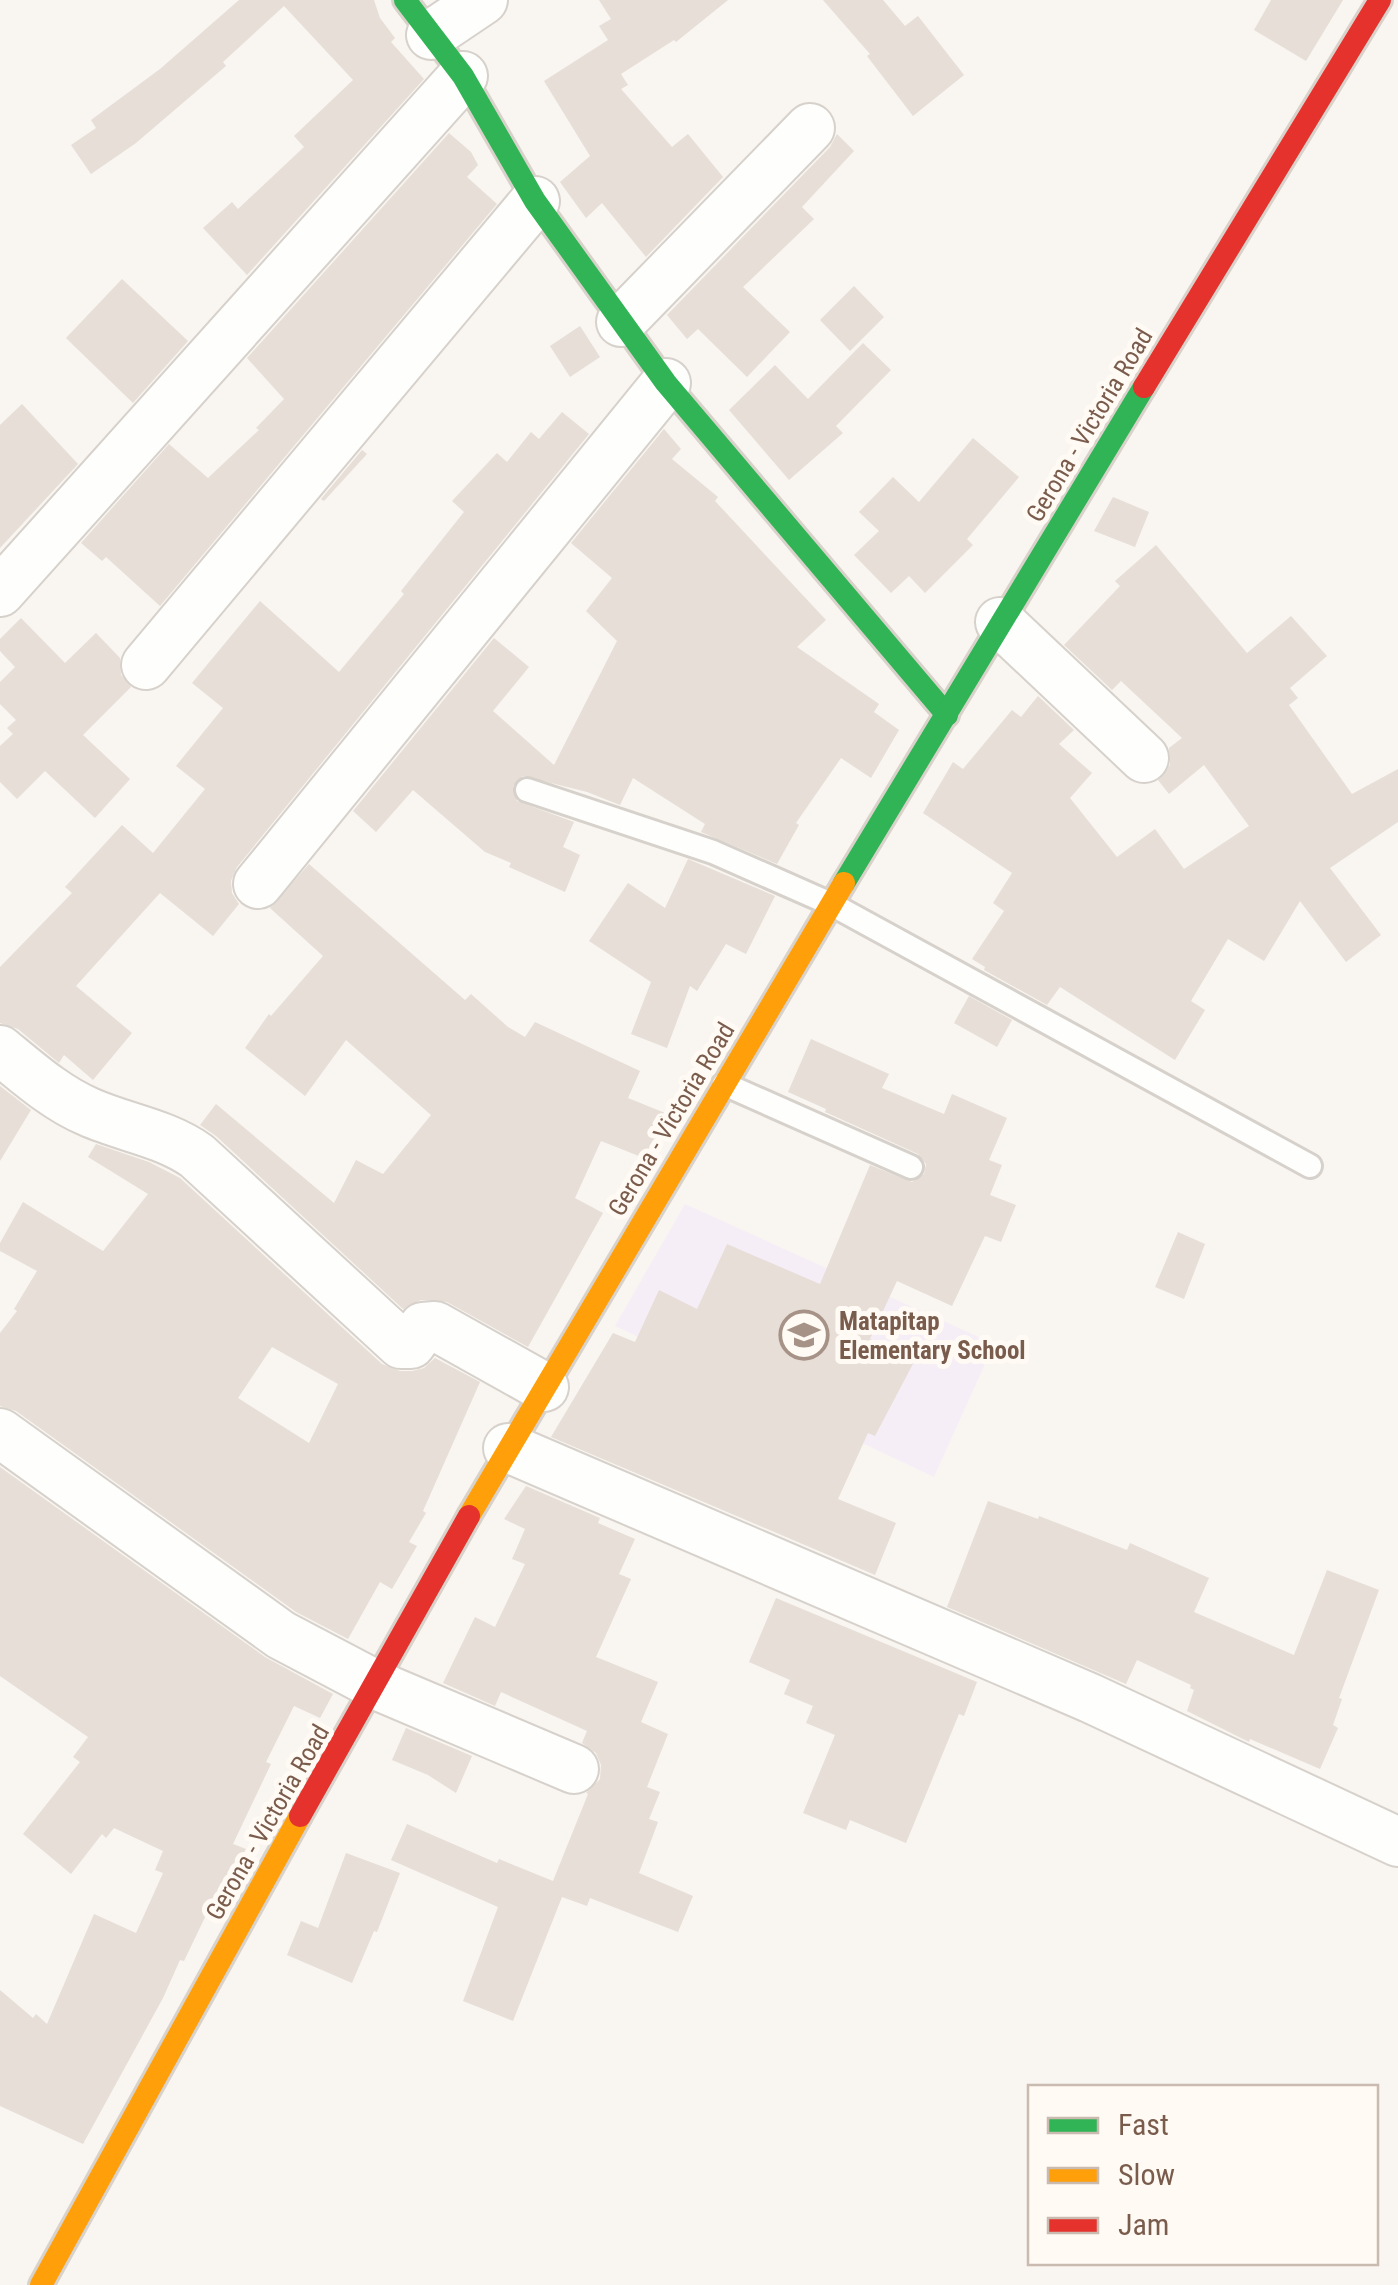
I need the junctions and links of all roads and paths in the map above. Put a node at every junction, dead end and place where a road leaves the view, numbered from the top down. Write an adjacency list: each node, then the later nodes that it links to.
1 (483, 0): 3 (street)
2 (1380, 0): 10 (main road, Gerona - Victoria Road)
3 (418, 17): 4 (main road)
4 (463, 76): 6 (main road); 9 (street)
5 (810, 128): 7 (street)
6 (535, 201): 7 (main road); 11 (street)
7 (621, 322): 8 (main road)
8 (666, 384): 12 (main road); 15 (street)
9 (0, 592)
10 (1000, 622): 12 (main road, Gerona - Victoria Road); 13 (street)
11 (146, 666)
12 (947, 715): 16 (main road, Gerona - Victoria Road)
13 (1144, 758)
14 (527, 790): 16 (lane)
15 (258, 884)
16 (831, 904): 18 (main road, Gerona - Victoria Road); 19 (lane)
17 (0, 1050): 21 (street)
18 (724, 1084): 20 (lane); 21 (main road, Gerona - Victoria Road)
19 (1310, 1166)
20 (911, 1167)
21 (544, 1387): 23 (main road, Gerona - Victoria Road)
22 (0, 1432): 24 (street)
23 (508, 1448): 24 (main road, Gerona - Victoria Road); 26 (street)
24 (376, 1685): 25 (street); 27 (main road, Gerona - Victoria Road)
25 (574, 1770)
26 (1398, 1842)
27 (41, 2285)

